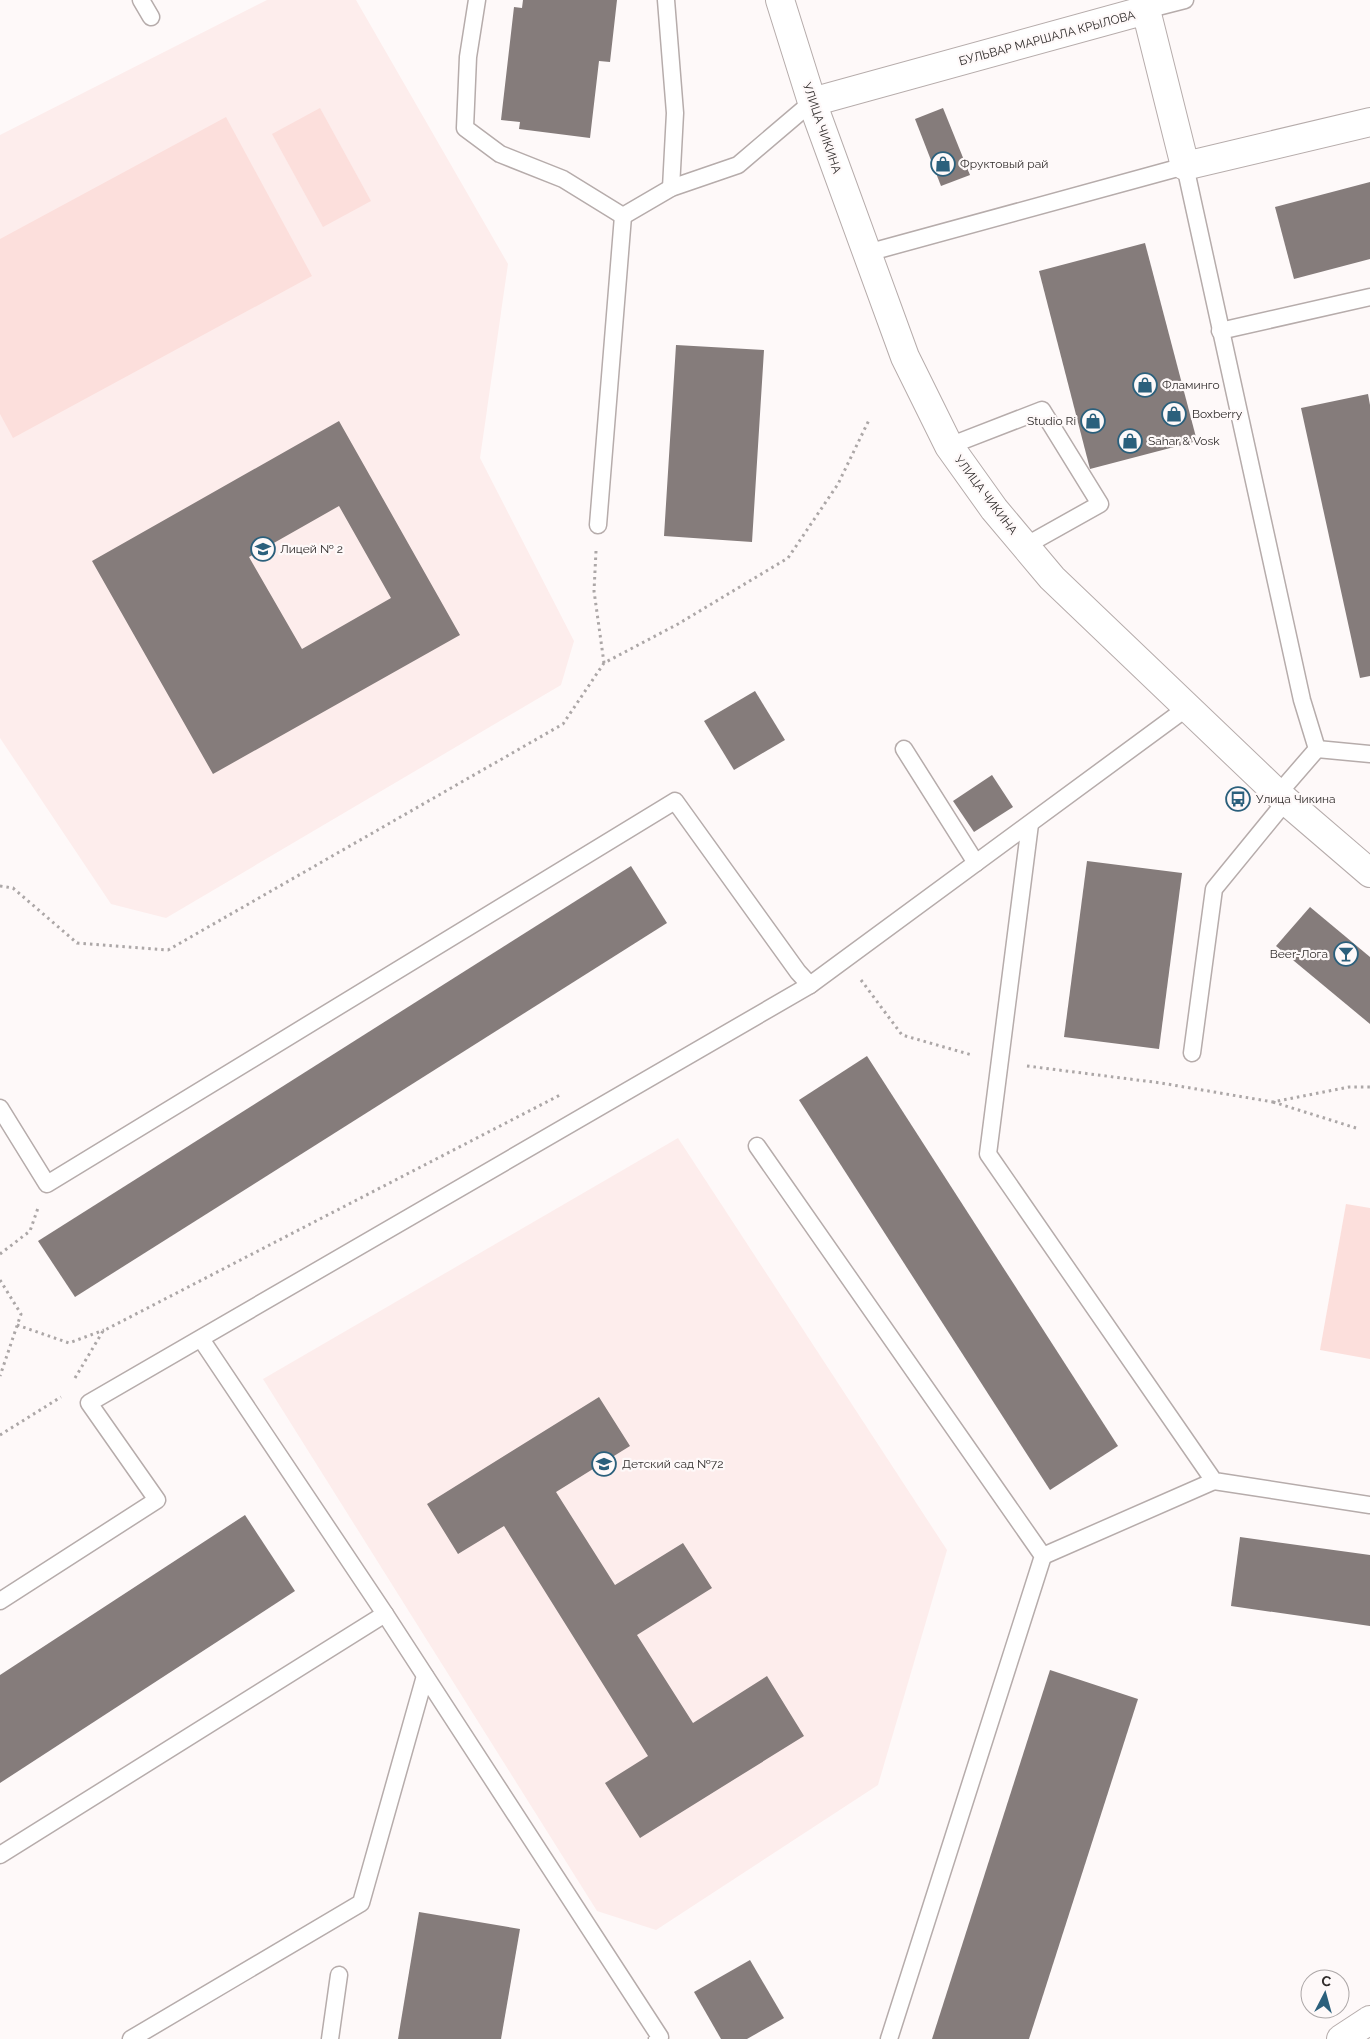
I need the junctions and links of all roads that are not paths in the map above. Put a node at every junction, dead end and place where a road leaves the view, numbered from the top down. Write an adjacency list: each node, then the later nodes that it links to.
1 (141, 0): 7 (lane)
2 (477, 0): 12 (lane)
3 (666, 0): 11 (lane)
4 (780, 0): 8 (street, УЛИЦА ЧИКИНА)
5 (1185, 0): 6 (lane)
6 (1146, 10): 8 (street, БУЛЬВАР МАРШАЛА КРЫЛОВА); 10 (street, БУЛЬВАР МАРШАЛА КРЫЛОВА)
7 (151, 17)
8 (812, 102): 11 (lane); 13 (street, УЛИЦА ЧИКИНА)
9 (1370, 122): 10 (street)
10 (1185, 166): 13 (lane); 15 (lane)
11 (670, 188): 12 (lane)
12 (624, 216): 17 (lane)
13 (867, 253): 16 (street, УЛИЦА ЧИКИНА)
14 (1370, 297): 15 (lane)
15 (1220, 331): 21 (lane)
16 (948, 446): 18 (street, УЛИЦА ЧИКИНА); 18 (lane)
17 (598, 526)
18 (1025, 546): 19 (street, УЛИЦА ЧИКИНА)
19 (1188, 708): 23 (street, УЛИЦА ЧИКИНА); 24 (lane)
20 (904, 749): 25 (lane)
21 (1317, 749): 22 (lane); 23 (lane)
22 (1370, 754)
23 (1282, 797): 26 (street, УЛИЦА ЧИКИНА); 28 (lane)
24 (1030, 824): 25 (lane); 32 (lane)
25 (976, 863): 27 (lane)
26 (1370, 873)
27 (810, 985): 29 (lane); 31 (lane)
28 (1192, 1053)
29 (0, 1108)
30 (758, 1146): 34 (lane)
31 (201, 1339): 35 (lane); 36 (lane)
32 (1214, 1481): 33 (lane); 34 (lane)
33 (1370, 1505)
34 (1042, 1556): 44 (lane)
35 (0, 1600)
36 (385, 1614): 37 (lane); 38 (lane)
37 (425, 1676): 41 (lane); 43 (lane)
38 (0, 1854)
39 (338, 1975): 42 (lane)
40 (1370, 2020): 45 (street)
41 (131, 2039)
42 (330, 2039)
43 (657, 2039)
44 (889, 2039)
45 (1341, 2039)

